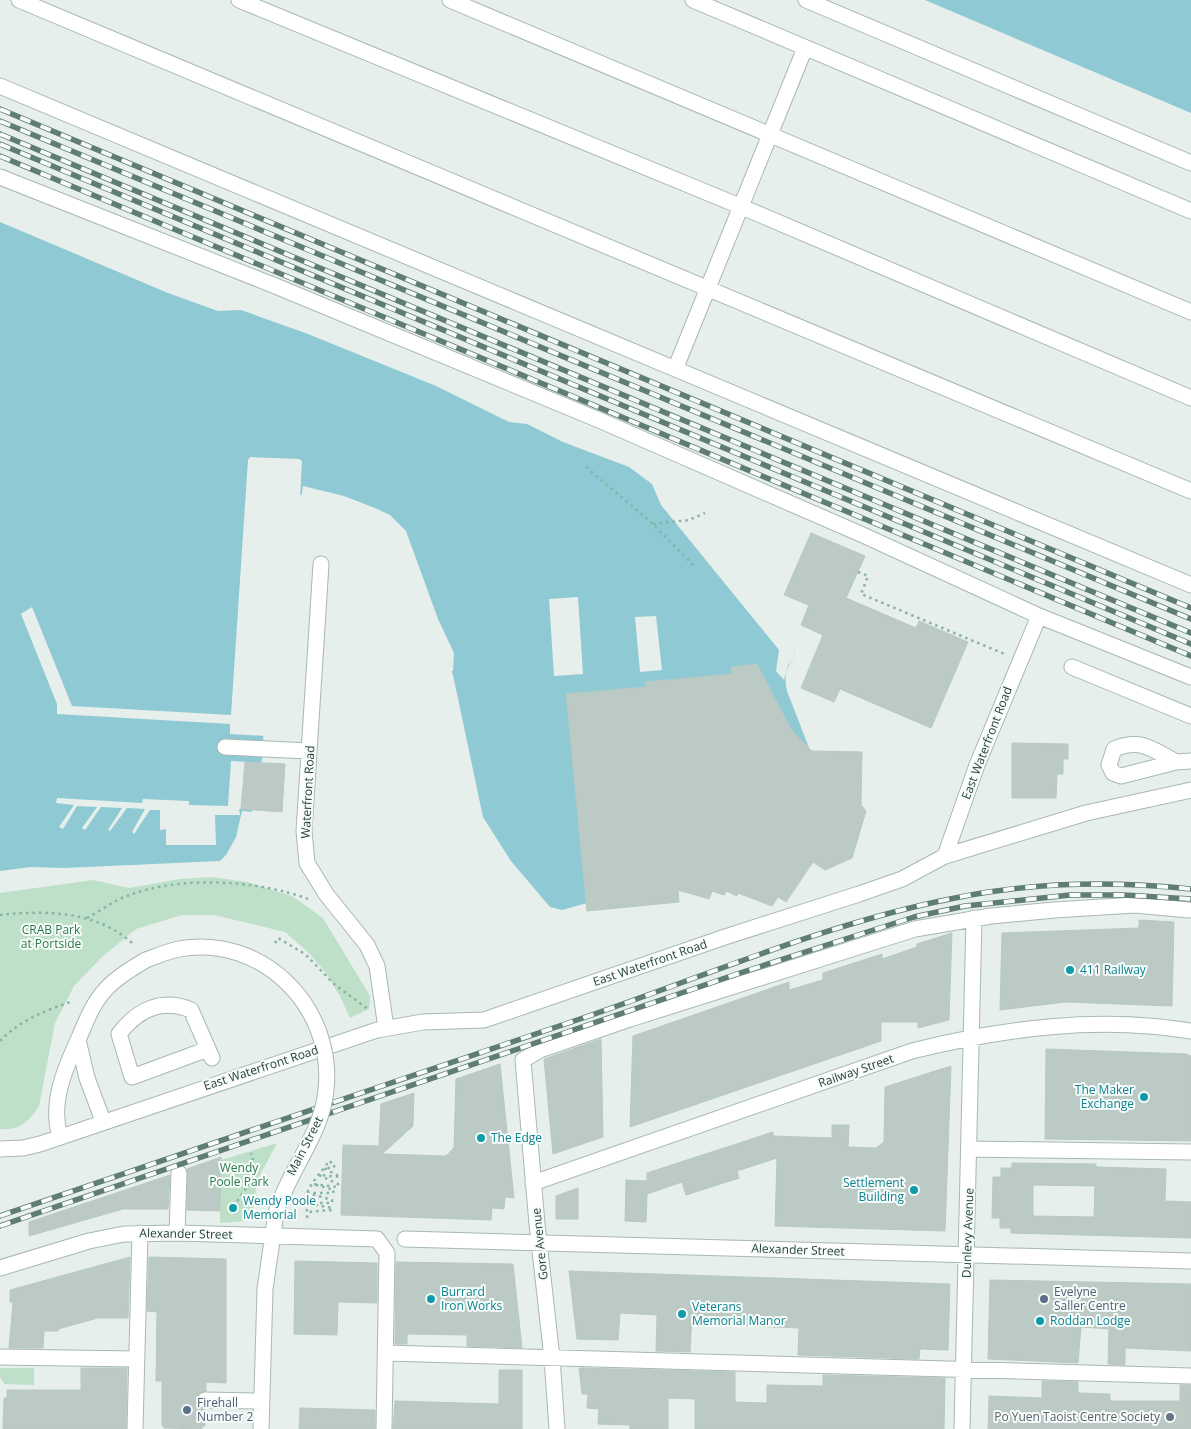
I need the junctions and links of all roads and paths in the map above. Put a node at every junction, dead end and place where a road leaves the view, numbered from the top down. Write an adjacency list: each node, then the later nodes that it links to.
1 (19, 0): 13 (street)
2 (239, 0): 11 (street)
3 (450, 0): 8 (street)
4 (692, 0): 6 (street)
5 (806, 0): 9 (street)
6 (805, 48): 8 (street); 12 (street)
7 (0, 86): 15 (street)
8 (771, 134): 11 (street); 14 (street)
9 (1191, 163)
10 (0, 178): 25 (street)
11 (742, 207): 13 (street); 16 (street)
12 (1191, 211)
13 (708, 287): 15 (street); 18 (street)
14 (1191, 312)
15 (676, 367): 24 (street)
16 (1191, 398)
17 (586, 467): 20 (path)
18 (1191, 491)
19 (705, 513): 20 (path)
20 (653, 524): 22 (path)
21 (321, 564): 31 (street, Waterfront Road)
22 (695, 567)
23 (858, 572): 26 (path)
24 (1191, 585)
25 (1039, 616): 26 (street, East Waterfront Road); 28 (street)
26 (1020, 660): 35 (street, East Waterfront Road)
27 (1072, 668): 29 (street)
28 (1191, 677)
29 (1191, 716)
30 (225, 747): 31 (street)
31 (309, 751): 45 (street, Waterfront Road)
32 (1191, 761): 33 (street)
33 (1176, 762)
34 (1191, 790): 35 (street)
35 (945, 856): 45 (street, East Waterfront Road)
36 (314, 901): 39 (path)
37 (1189, 910): 40 (street)
38 (0, 915): 39 (path)
39 (87, 918): 41 (path)
40 (974, 918): 47 (street, Dunlevy Avenue); 59 (street, Gore Avenue)
41 (132, 943)
42 (276, 943): 44 (path)
43 (70, 1002): 49 (path)
44 (370, 1011)
45 (386, 1028): 51 (street, East Waterfront Road)
46 (1191, 1032): 47 (street, Railway Street)
47 (973, 1037): 54 (street, Dunlevy Avenue); 59 (street, Railway Street)
48 (78, 1040): 51 (street); 52 (street, Main Street); 68 (street, Main Street, bridge)
49 (0, 1041)
50 (210, 1053): 50 (street)
51 (103, 1121): 52 (street, East Waterfront Road)
52 (60, 1137): 53 (street, East Waterfront Road)
53 (0, 1149)
54 (970, 1149): 55 (street); 71 (street, Dunlevy Avenue)
55 (1191, 1152)
56 (251, 1153): 64 (path)
57 (179, 1173): 67 (street)
58 (319, 1175): 58 (path); 60 (path); 60 (path)
59 (533, 1183): 70 (street, Gore Avenue)
60 (313, 1184): 61 (path); 61 (path)
61 (308, 1193): 62 (path); 62 (path)
62 (306, 1203): 63 (path); 63 (path)
63 (308, 1212): 65 (path)
64 (234, 1214)
65 (308, 1218)
66 (140, 1233): 67 (street, Alexander Street); 73 (street, Alexander Street); 77 (street)
67 (177, 1233): 68 (street, Alexander Street)
68 (272, 1237): 74 (street, Alexander Street); 81 (street, Main Street)
69 (405, 1239): 70 (street, Alexander Street)
70 (539, 1242): 71 (street, Alexander Street); 76 (street, Gore Avenue)
71 (967, 1254): 72 (street, Alexander Street); 78 (street, Dunlevy Avenue)
72 (1191, 1261)
73 (0, 1268)
74 (386, 1353): 76 (street); 84 (street)
75 (0, 1357): 77 (street)
76 (552, 1358): 78 (street); 85 (street, Gore Avenue)
77 (137, 1359): 82 (street)
78 (964, 1371): 79 (street); 86 (street, Dunlevy Avenue)
79 (1191, 1376)
80 (205, 1400): 81 (street)
81 (262, 1401): 83 (street, Main Street)
82 (135, 1429)
83 (261, 1429)
84 (384, 1429)
85 (557, 1429)
86 (962, 1429)

